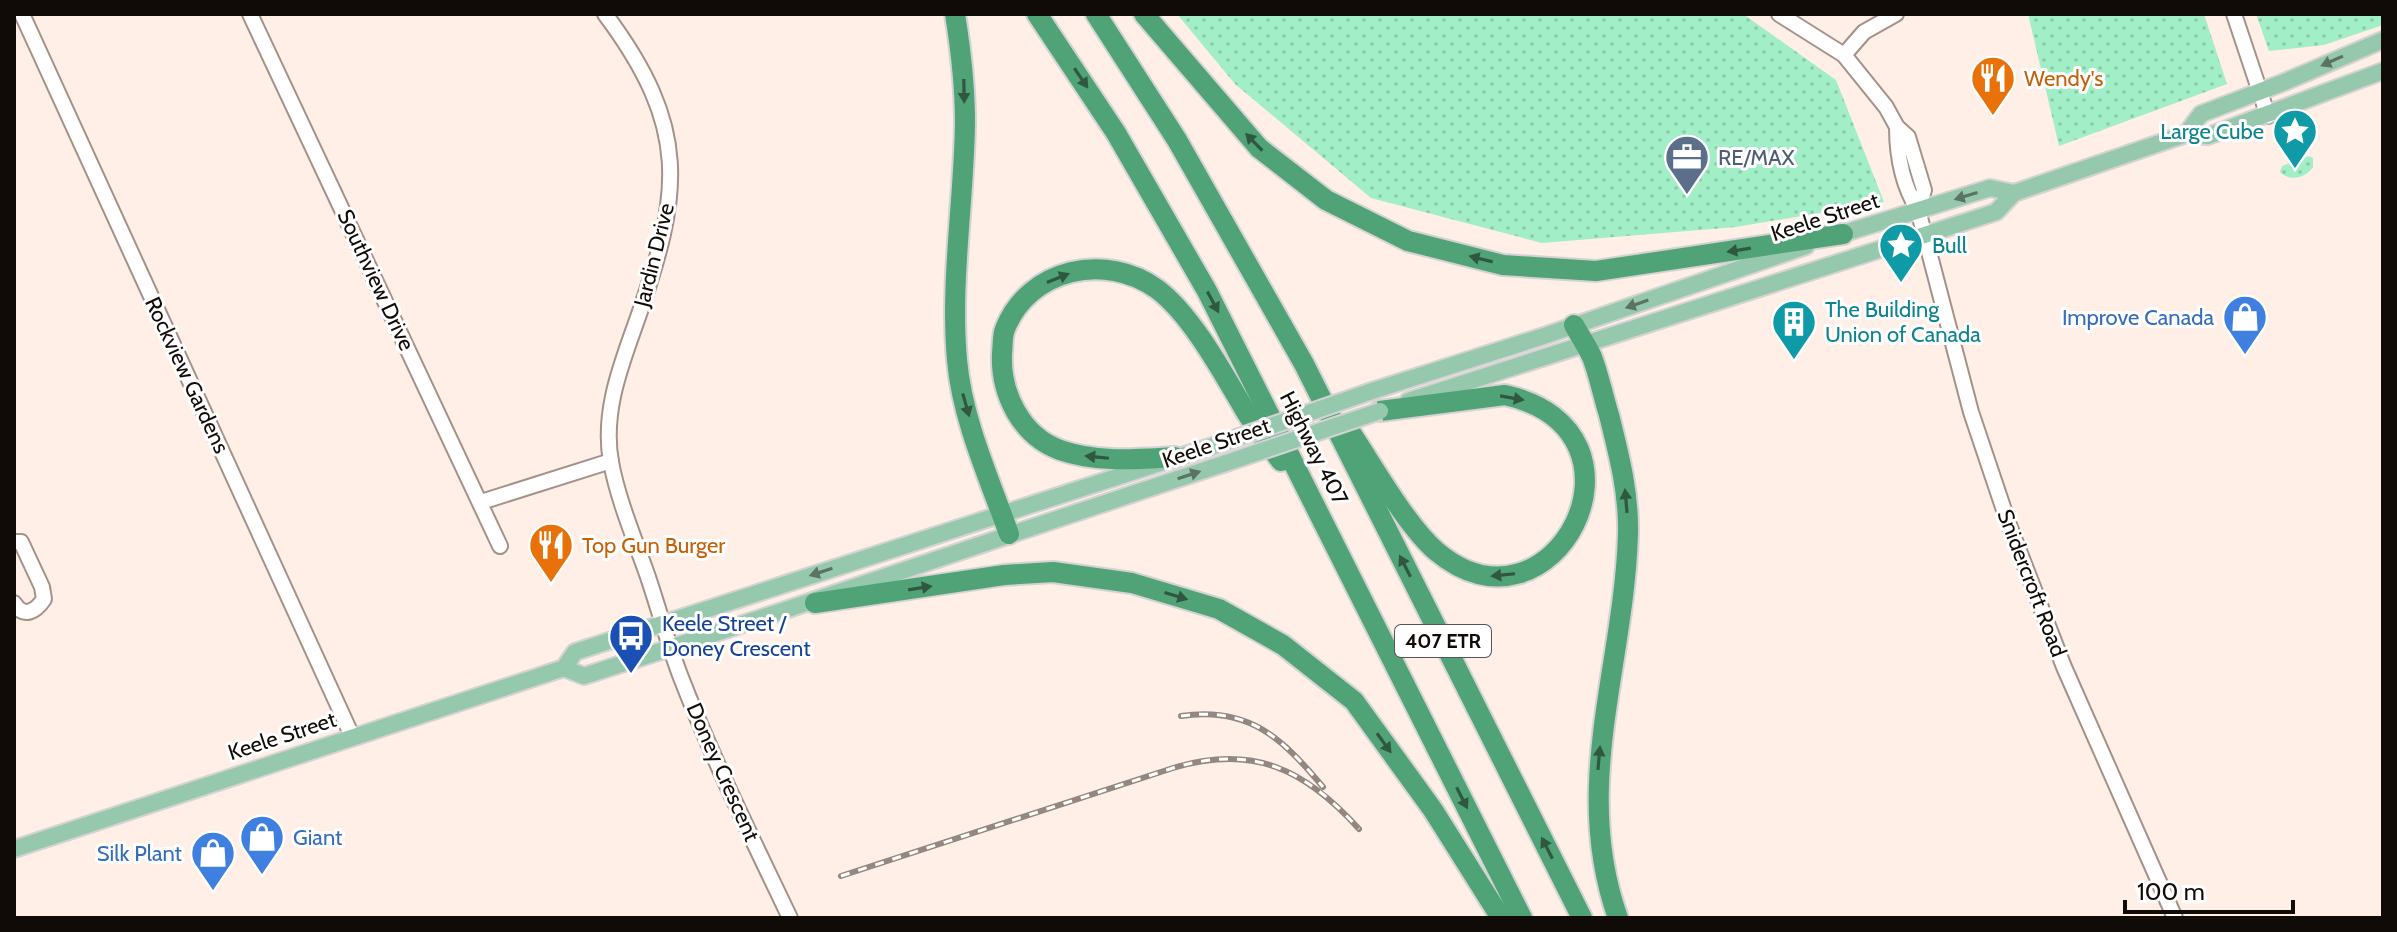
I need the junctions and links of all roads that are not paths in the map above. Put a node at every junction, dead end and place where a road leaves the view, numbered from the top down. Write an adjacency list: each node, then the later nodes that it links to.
1 (22, 14): 37 (street, Rockview Gardens)
2 (250, 14): 26 (street, Southview Drive)
3 (605, 14): 25 (street, Jardin Drive)
4 (955, 14): 27 (highway, one-way to 27)
5 (1037, 14): 28 (highway, Highway 407 / 407 ETR, one-way to 28)
6 (1096, 14): 22 (highway, Highway 407 / 407 ETR)
7 (1144, 14): 19 (highway, one-way to 7)
8 (1779, 14): 12 (street)
9 (1896, 14): 12 (street)
10 (2234, 14): 14 (street)
11 (2383, 40): 14 (main road, Keele Street, one-way to 14)
12 (1844, 55): 18 (street, Snidercroft Road)
13 (2383, 71): 15 (main road, Keele Street)
14 (2260, 91): 15 (street); 16 (main road, Keele Street)
15 (2268, 116): 16 (main road, Keele Street)
16 (2186, 134): 17 (main road, Keele Street)
17 (2014, 193): 18 (main road, Keele Street, one-way to 18); 20 (main road, Keele Street)
18 (1918, 210): 19 (main road, Keele Street); 20 (street, Snidercroft Road)
19 (1843, 234): 21 (main road, Keele Street, one-way to 21)
20 (1924, 234): 21 (main road, Keele Street); 44 (street, Snidercroft Road)
21 (1579, 334): 23 (main road, Keele Street); 43 (highway, one-way to 21)
22 (1304, 364): 23 (highway, one-way to 22); 42 (highway, Highway 407 / 407 ETR, one-way to 22)
23 (1376, 401): 24 (main road, Keele Street, bridge); 29 (main road, Keele Street, one-way to 23, bridge)
24 (1175, 457): 27 (main road, Keele Street); 28 (highway, one-way to 28)
25 (611, 461): 26 (street); 34 (street, Jardin Drive)
26 (481, 502): 31 (street, Southview Drive)
27 (1001, 514): 29 (highway); 34 (main road, Keele Street, one-way to 34)
28 (1328, 528): 41 (highway, Highway 407 / 407 ETR, one-way to 41)
29 (1009, 534): 33 (main road, Keele Street)
30 (14, 542): 32 (street)
31 (500, 546)
32 (14, 603)
33 (815, 603): 35 (main road, Keele Street); 40 (highway, one-way to 40)
34 (663, 623): 35 (street, Doney Crescent); 36 (main road, Keele Street)
35 (671, 649): 36 (main road, Keele Street); 39 (street, Doney Crescent)
36 (564, 668): 37 (main road, Keele Street)
37 (352, 736): 38 (main road, Keele Street)
38 (14, 849)
39 (790, 918)
40 (1501, 918)
41 (1522, 918)
42 (1582, 918)
43 (1618, 918)
44 (2175, 918)

